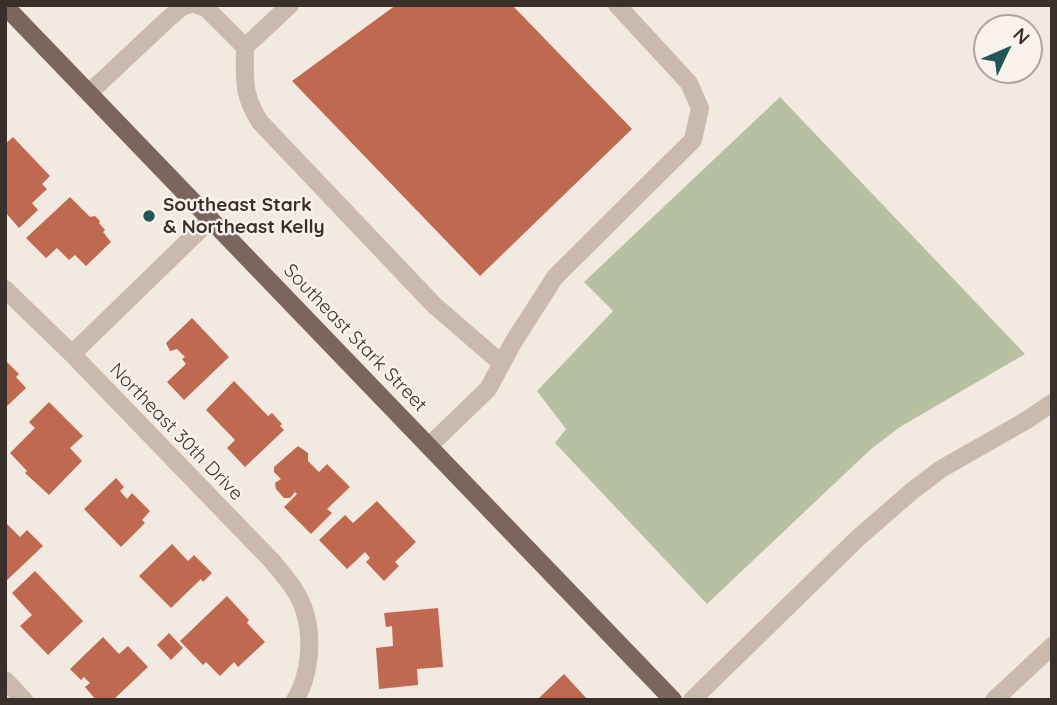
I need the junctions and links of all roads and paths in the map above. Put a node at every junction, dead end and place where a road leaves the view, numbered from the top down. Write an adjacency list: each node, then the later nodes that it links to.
1 (188, 5): 7 (street)
2 (197, 5): 6 (street)
3 (290, 5): 6 (street)
4 (617, 5): 11 (street)
5 (5, 6): 7 (main road, Southeast Stark Street)
6 (245, 47): 11 (street)
7 (89, 93): 8 (main road, Southeast Stark Street)
8 (211, 219): 10 (street); 13 (main road, Southeast Stark Street)
9 (5, 289): 10 (street, Northeast 30th Drive)
10 (72, 354): 17 (street, Northeast 30th Drive)
11 (501, 363): 13 (street)
12 (1052, 403): 19 (street)
13 (429, 446): 18 (main road, Southeast Stark Street)
14 (1052, 646): 20 (street)
15 (5, 680): 16 (street)
16 (24, 700)
17 (295, 700)
18 (673, 700)
19 (692, 700)
20 (994, 700)

